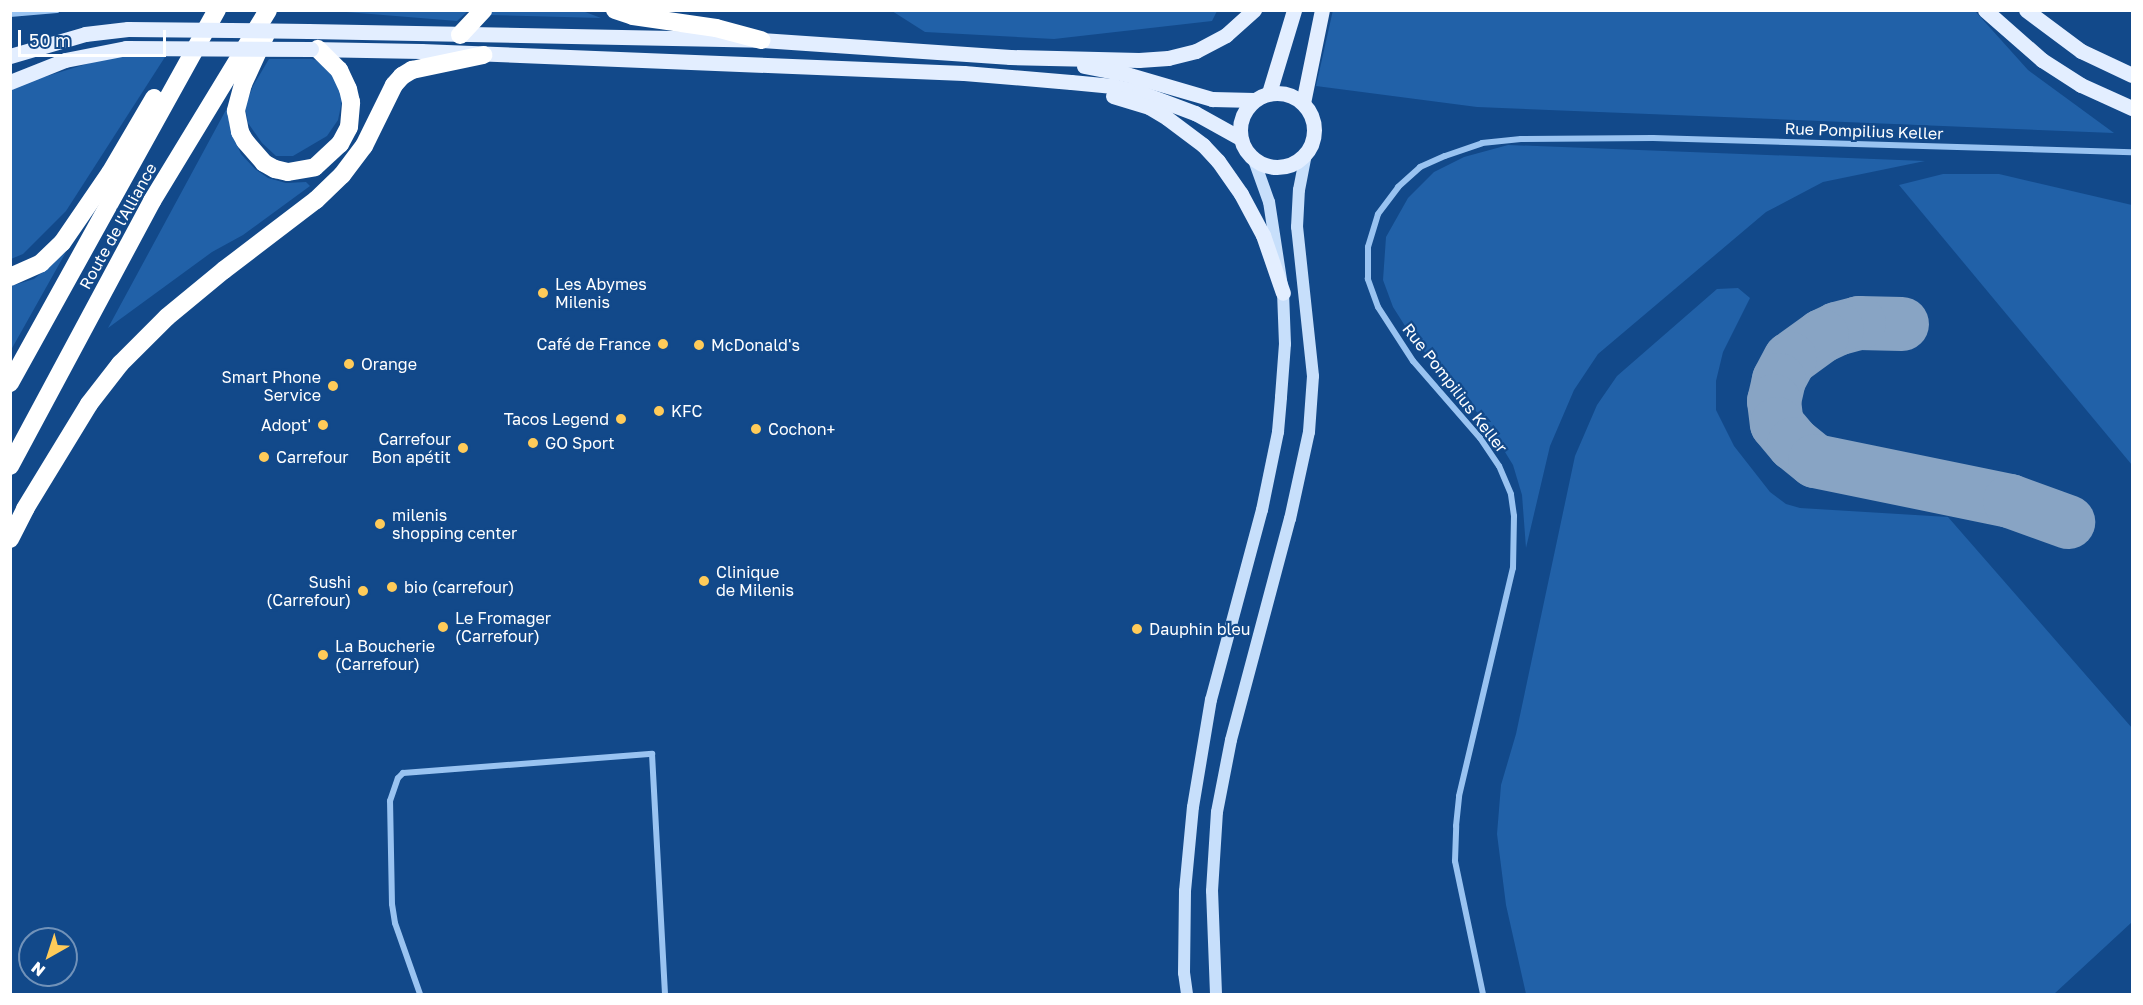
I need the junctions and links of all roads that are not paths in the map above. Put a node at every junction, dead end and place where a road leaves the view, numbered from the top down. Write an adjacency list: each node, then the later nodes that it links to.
1 (57, 10): 13 (street)
2 (205, 10): 31 (highway)
3 (216, 10): 33 (highway, Route de l'Alliance)
4 (268, 10): 34 (highway, Route de l'Alliance)
5 (276, 10): 16 (highway)
6 (483, 10): 14 (highway)
7 (615, 10): 15 (highway)
8 (1254, 10): 19 (main road)
9 (1294, 10): 23 (main road)
10 (1322, 10): 25 (main road)
11 (1985, 10): 26 (main road)
12 (2026, 10): 20 (main road)
13 (10, 14)
14 (460, 35): 15 (main road); 18 (main road, bridge)
15 (761, 40): 19 (main road)
16 (315, 49): 17 (main road); 21 (main road, bridge)
17 (483, 55): 22 (main road); 35 (highway)
18 (10, 56)
19 (1010, 57): 24 (main road)
20 (2133, 75)
21 (10, 82)
22 (1071, 82): 27 (main road); 32 (main road)
23 (1269, 93): 24 (main road); 25 (main road)
24 (1254, 100): 27 (main road)
25 (1303, 103): 29 (main road)
26 (2133, 108)
27 (1240, 138): 30 (main road)
28 (2133, 152): 40 (street, Rue Pompilius Keller)
29 (1306, 154): 30 (main road); 39 (main road)
30 (1254, 160): 32 (main road)
31 (10, 277)
32 (1283, 293): 38 (main road)
33 (10, 383)
34 (10, 466)
35 (10, 539)
36 (420, 994): 37 (street)
37 (665, 994)
38 (1187, 994)
39 (1216, 994)
40 (1483, 994)

